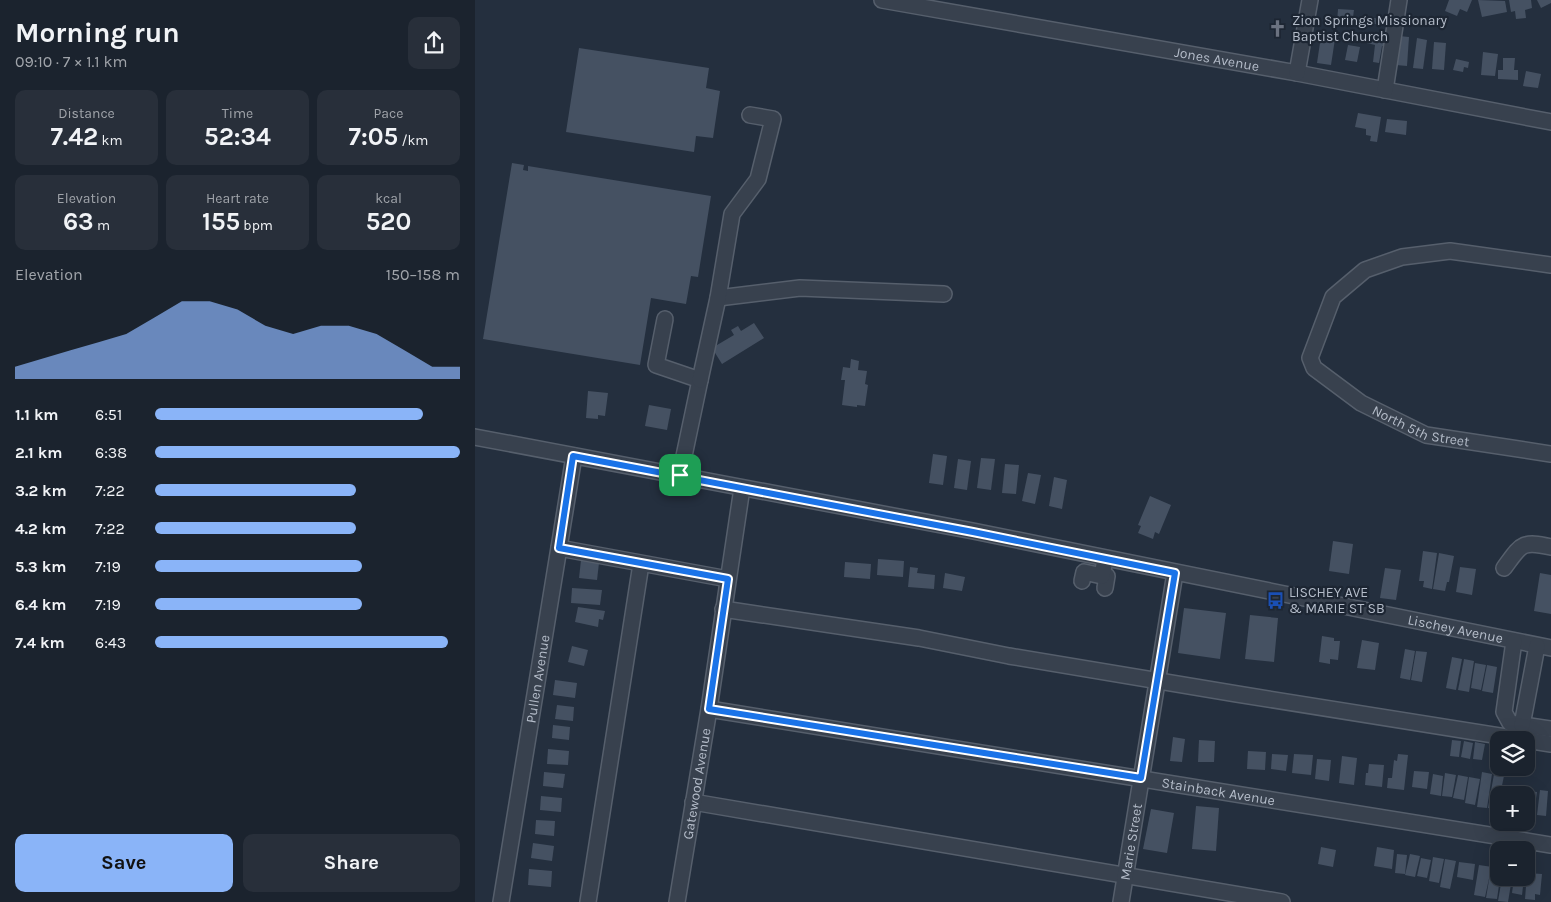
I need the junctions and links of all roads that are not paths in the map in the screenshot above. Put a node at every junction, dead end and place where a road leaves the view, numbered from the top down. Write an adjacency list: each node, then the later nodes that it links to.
1 (882, 0): 4 (street, Jones Avenue)
2 (1310, 0): 4 (street)
3 (1399, 0): 5 (street)
4 (1297, 73): 5 (street, Jones Avenue)
5 (1385, 90): 7 (street, Jones Avenue)
6 (750, 115): 10 (street)
7 (1551, 122)
8 (1551, 266): 14 (street, North 5th Street)
9 (944, 294): 10 (street)
10 (717, 298): 12 (street)
11 (665, 319): 12 (street)
12 (700, 380): 16 (street)
13 (475, 437): 15 (street, Lischey Avenue)
14 (1551, 454)
15 (573, 456): 16 (street, Lischey Avenue); 19 (street, Pullen Avenue)
16 (680, 475): 17 (street, Lischey Avenue)
17 (742, 488): 20 (street, Lischey Avenue); 24 (street, Gatewood Avenue)
18 (1551, 547): 22 (street)
19 (559, 548): 21 (street); 41 (street, Pullen Avenue)
20 (1105, 559): 23 (street, Lischey Avenue); 25 (street)
21 (641, 564): 24 (street); 42 (street)
22 (1504, 568)
23 (1175, 573): 27 (street, Lischey Avenue); 29 (street, Marie Street)
24 (728, 579): 26 (street, Gatewood Avenue)
25 (1095, 581)
26 (723, 609): 29 (street); 30 (street, Gatewood Avenue)
27 (1513, 641): 28 (street, Lischey Avenue); 31 (street)
28 (1544, 647): 31 (street)
29 (1157, 681): 33 (street); 36 (street, Marie Street)
30 (709, 709): 36 (street, Stainback Avenue); 37 (street, Gatewood Avenue)
31 (1522, 725): 32 (street)
32 (1551, 729)
33 (1490, 735)
34 (1535, 741): 35 (street)
35 (1551, 744)
36 (1141, 778): 38 (street, Stainback Avenue); 39 (street, Marie Street)
37 (693, 802): 39 (street); 40 (street, Gatewood Avenue)
38 (1551, 845)
39 (1124, 876): 43 (street, Marie Street); 44 (street)
40 (681, 901)
41 (501, 902)
42 (588, 902)
43 (1121, 902)
44 (1282, 902)

